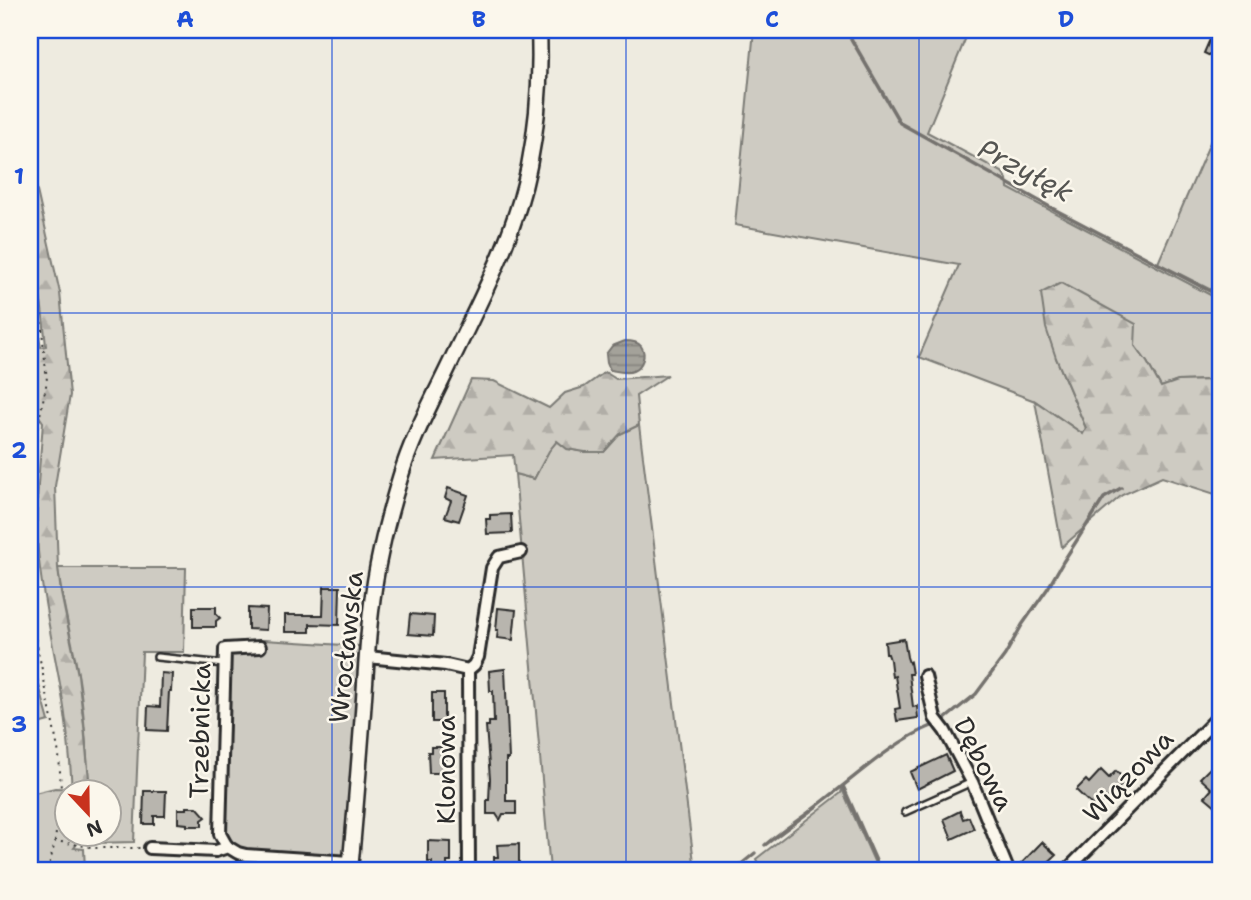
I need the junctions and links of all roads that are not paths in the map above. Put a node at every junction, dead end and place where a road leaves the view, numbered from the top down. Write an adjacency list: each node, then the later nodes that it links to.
1 (539, 30): 5 (street, Wrocławska)
2 (520, 552): 7 (street, Klonowa)
3 (260, 647): 6 (street, Trzebnicka)
4 (157, 657): 6 (lane)
5 (368, 657): 7 (street); 14 (street, Wrocławska)
6 (224, 664): 12 (street, Trzebnicka)
7 (468, 670): 15 (street, Klonowa)
8 (925, 676): 10 (street, Dębowa)
9 (1221, 714): 17 (street, Wiązowa)
10 (972, 782): 11 (lane); 16 (street, Dębowa)
11 (905, 812)
12 (228, 847): 13 (street); 14 (street)
13 (149, 848)
14 (351, 866)
15 (469, 870)
16 (1008, 870)
17 (1068, 870)

